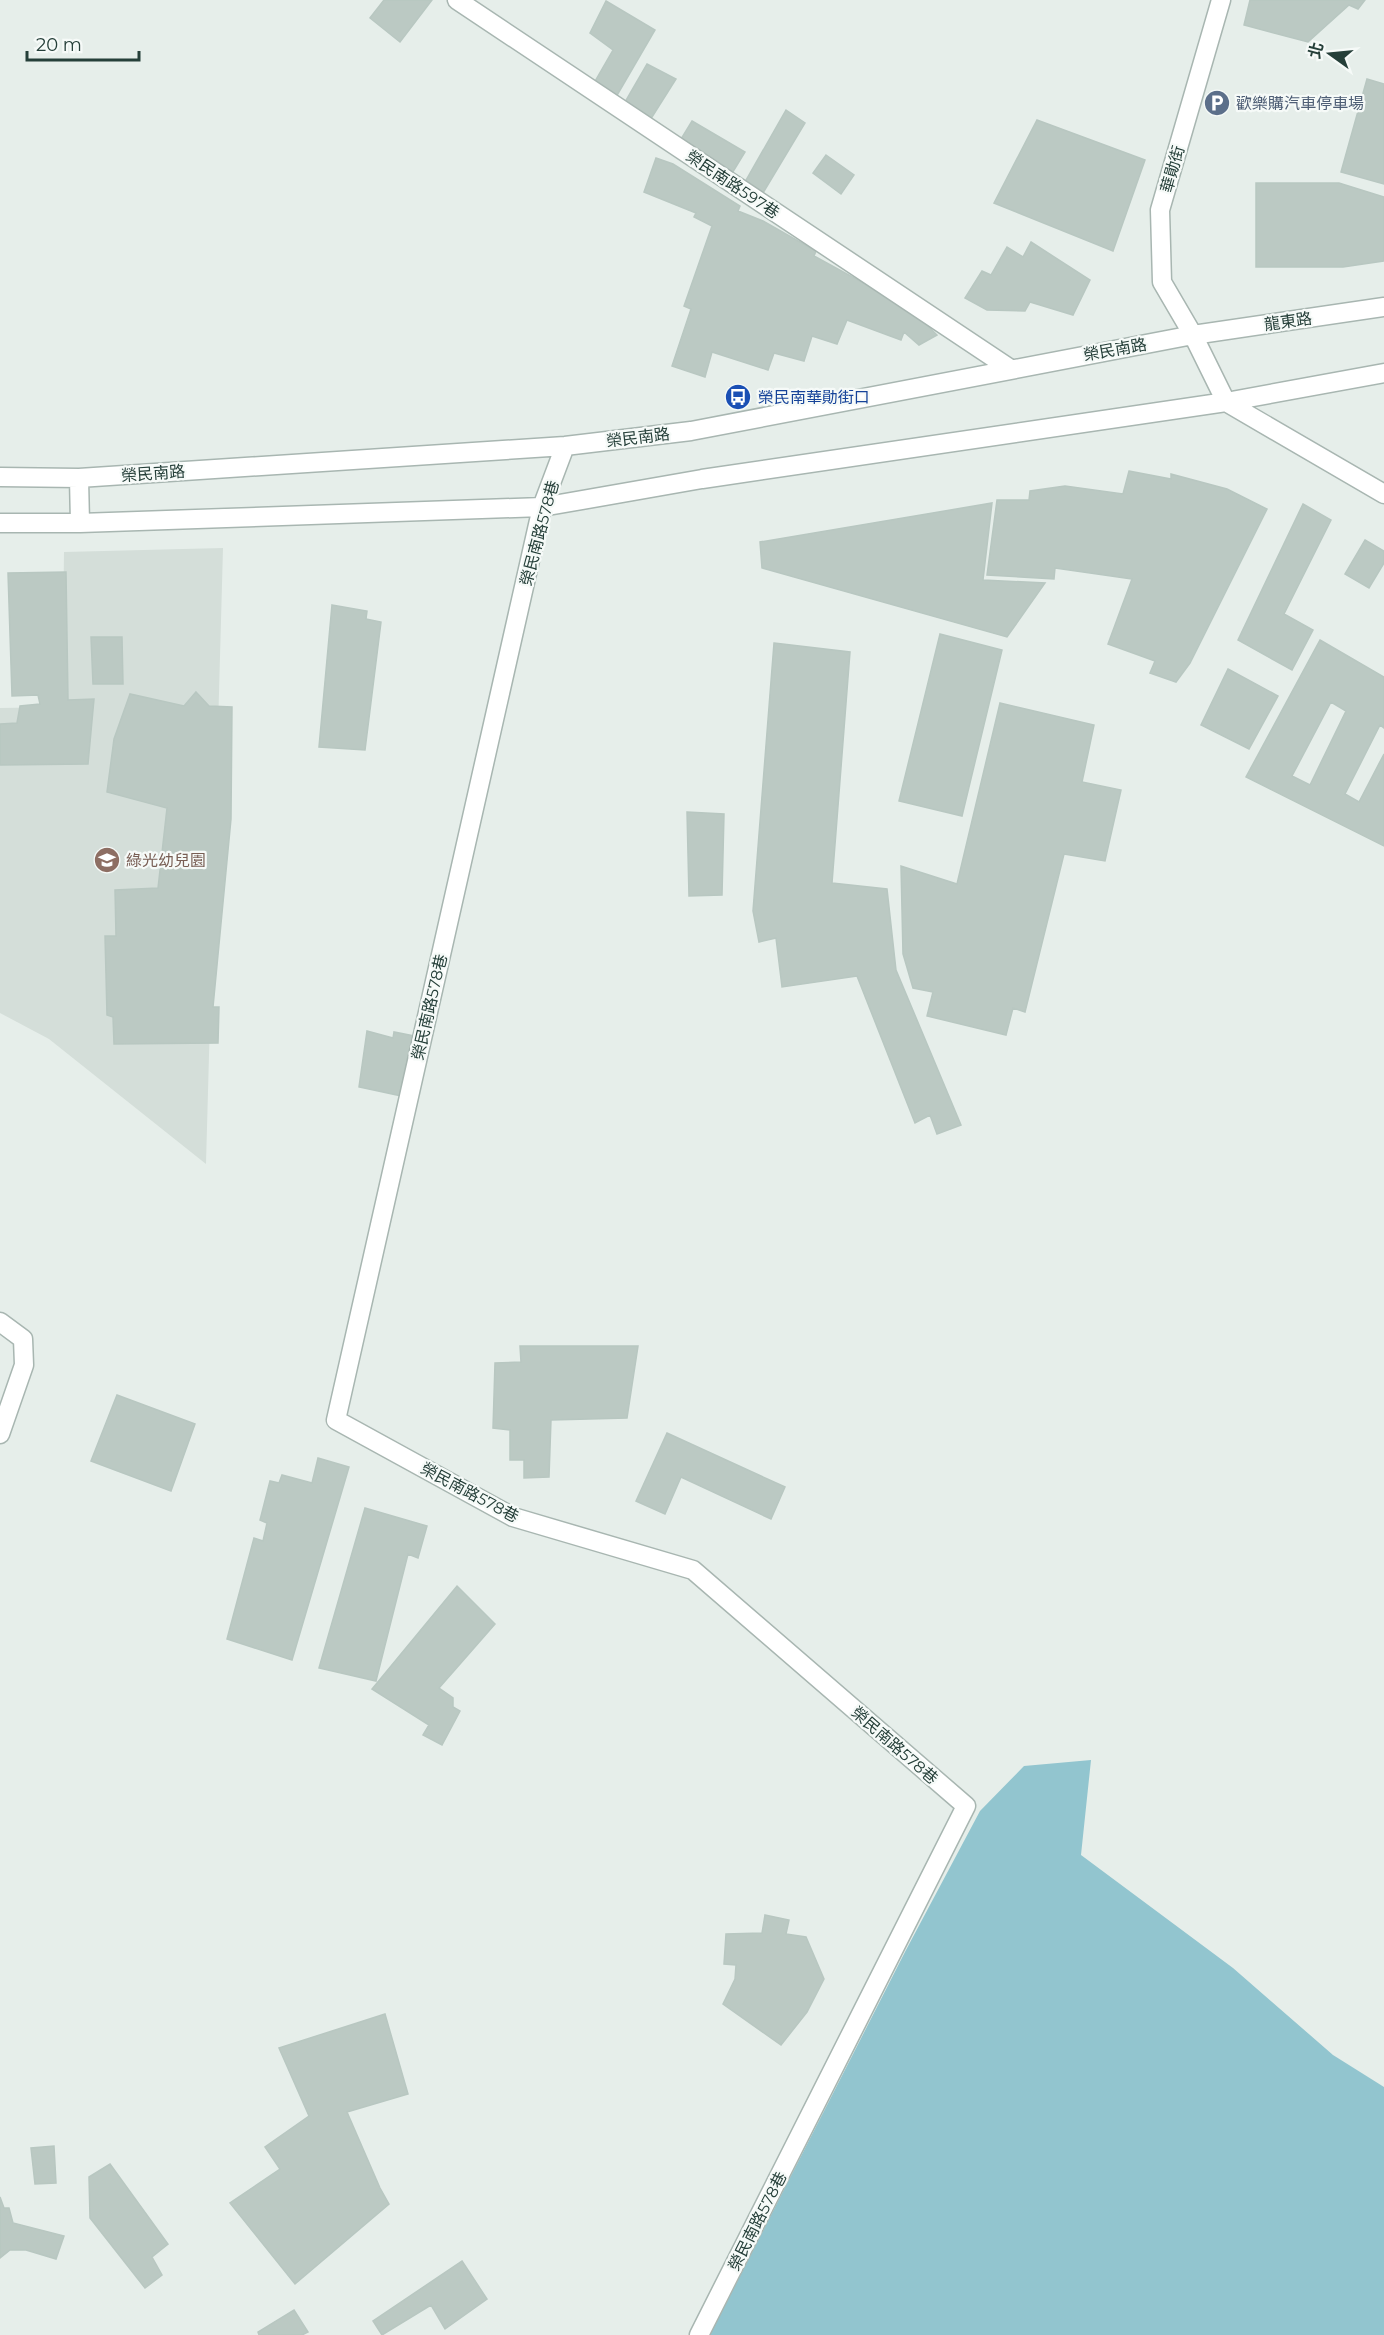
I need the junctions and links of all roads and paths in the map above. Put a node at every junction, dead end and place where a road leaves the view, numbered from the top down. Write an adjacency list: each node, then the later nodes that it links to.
1 (457, 0): 5 (street, 榮民南路597巷)
2 (1221, 0): 4 (street, 華勛街)
3 (1384, 307): 4 (street, 龍東路)
4 (1193, 335): 5 (street, 榮民南路); 7 (street)
5 (1009, 368): 8 (street, 榮民南路)
6 (1384, 373): 7 (street)
7 (1226, 402): 11 (street); 12 (street)
8 (565, 446): 10 (street, 榮民南路); 12 (street, 榮民南路578巷)
9 (0, 477): 10 (street, 榮民南路)
10 (79, 478): 14 (street)
11 (1384, 494)
12 (542, 507): 14 (street); 17 (street, 榮民南路578巷)
13 (0, 523): 14 (street)
14 (80, 523)
15 (0, 1322): 16 (street)
16 (0, 1434)
17 (699, 2335)

